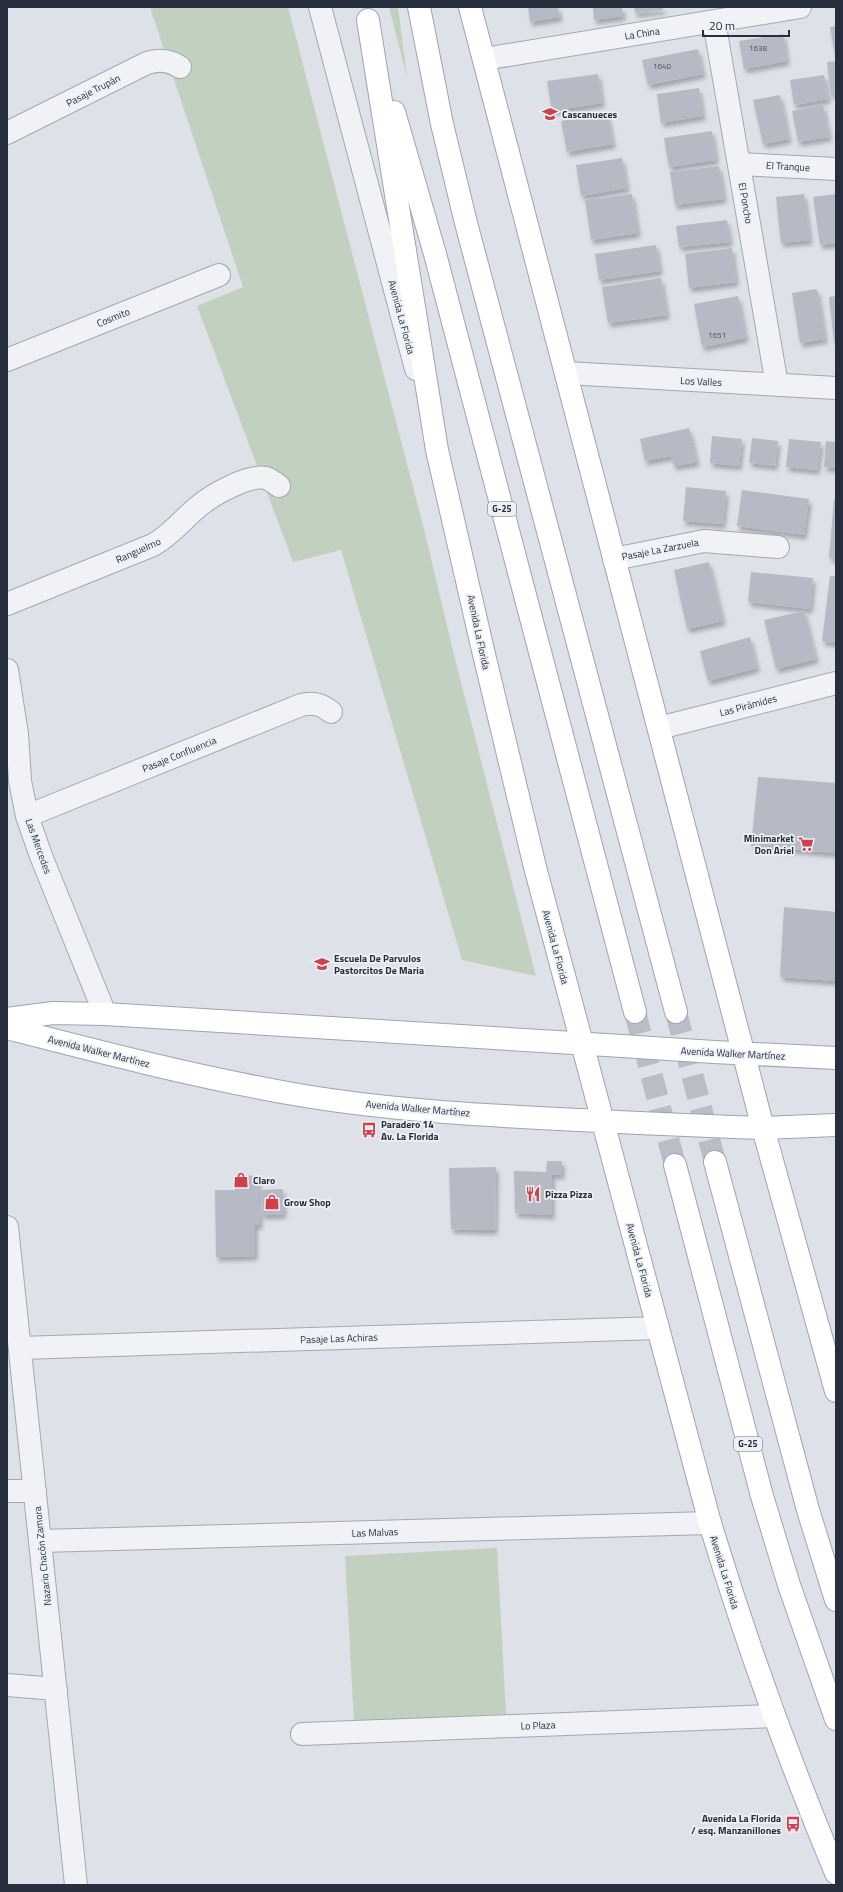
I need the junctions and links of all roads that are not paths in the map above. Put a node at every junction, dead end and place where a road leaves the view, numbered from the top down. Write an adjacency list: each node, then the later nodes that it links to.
1 (320, 7): 17 (street, Avenida La Florida)
2 (419, 7): 29 (main road)
3 (470, 7): 7 (main road)
4 (800, 7): 6 (street, La China)
5 (366, 13): 17 (main road); 28 (main road, G-25)
6 (714, 21): 7 (street, La China); 10 (street, El Poncho)
7 (484, 59): 14 (main road)
8 (180, 67): 9 (street, Pasaje Trupán)
9 (7, 133)
10 (739, 164): 11 (street, El Tranque); 15 (street, El Poncho)
11 (836, 169)
12 (219, 275): 13 (street, Cosmito)
13 (7, 360)
14 (566, 374): 15 (street, Los Valles); 20 (main road)
15 (777, 385): 16 (street, Los Valles)
16 (836, 388)
17 (437, 450): 33 (main road, Avenida La Florida)
18 (279, 486): 21 (street, Ranguelmo)
19 (778, 547): 20 (street, Pasaje La Zarzuela)
20 (614, 559): 26 (main road)
21 (7, 604)
22 (7, 670): 24 (street, Las Mercedes)
23 (836, 682): 26 (street, Las Pirámides)
24 (9, 693): 27 (street, Las Mercedes)
25 (332, 712): 27 (street, Pasaje Confluencia)
26 (659, 728): 34 (main road)
27 (27, 816): 30 (street, Las Mercedes)
28 (635, 1012)
29 (676, 1012)
30 (105, 1014): 31 (main road, Avenida Walker Martínez); 33 (main road, Avenida Walker Martínez)
31 (7, 1019)
32 (7, 1028): 36 (main road, Avenida Walker Martínez)
33 (582, 1043): 34 (main road, Avenida Walker Martínez, bridge); 36 (main road, Avenida La Florida)
34 (745, 1054): 35 (main road, Avenida Walker Martínez); 38 (main road)
35 (836, 1058)
36 (603, 1121): 38 (main road, Avenida Walker Martínez, bridge); 43 (main road, Avenida La Florida)
37 (836, 1125): 38 (main road, Avenida Walker Martínez)
38 (763, 1128): 45 (main road)
39 (715, 1162): 50 (main road)
40 (675, 1165): 54 (main road, G-25)
41 (7, 1227): 42 (street, Nazario Chacón Zamora)
42 (11, 1311): 44 (street, Nazario Chacón Zamora)
43 (658, 1328): 44 (street, Pasaje Las Achiras); 48 (main road, Avenida La Florida)
44 (20, 1348): 47 (street, Nazario Chacón Zamora)
45 (836, 1391)
46 (7, 1491): 47 (street)
47 (35, 1491): 49 (street, Nazario Chacón Zamora)
48 (710, 1523): 49 (street, Las Malvas); 53 (main road, Avenida La Florida)
49 (40, 1541): 52 (street, Nazario Chacón Zamora)
50 (836, 1600)
51 (7, 1685): 52 (street)
52 (56, 1689): 57 (street, Nazario Chacón Zamora)
53 (774, 1716): 55 (street, Lo Plaza); 56 (main road, Avenida La Florida)
54 (836, 1719)
55 (302, 1734)
56 (836, 1873)
57 (76, 1885)

